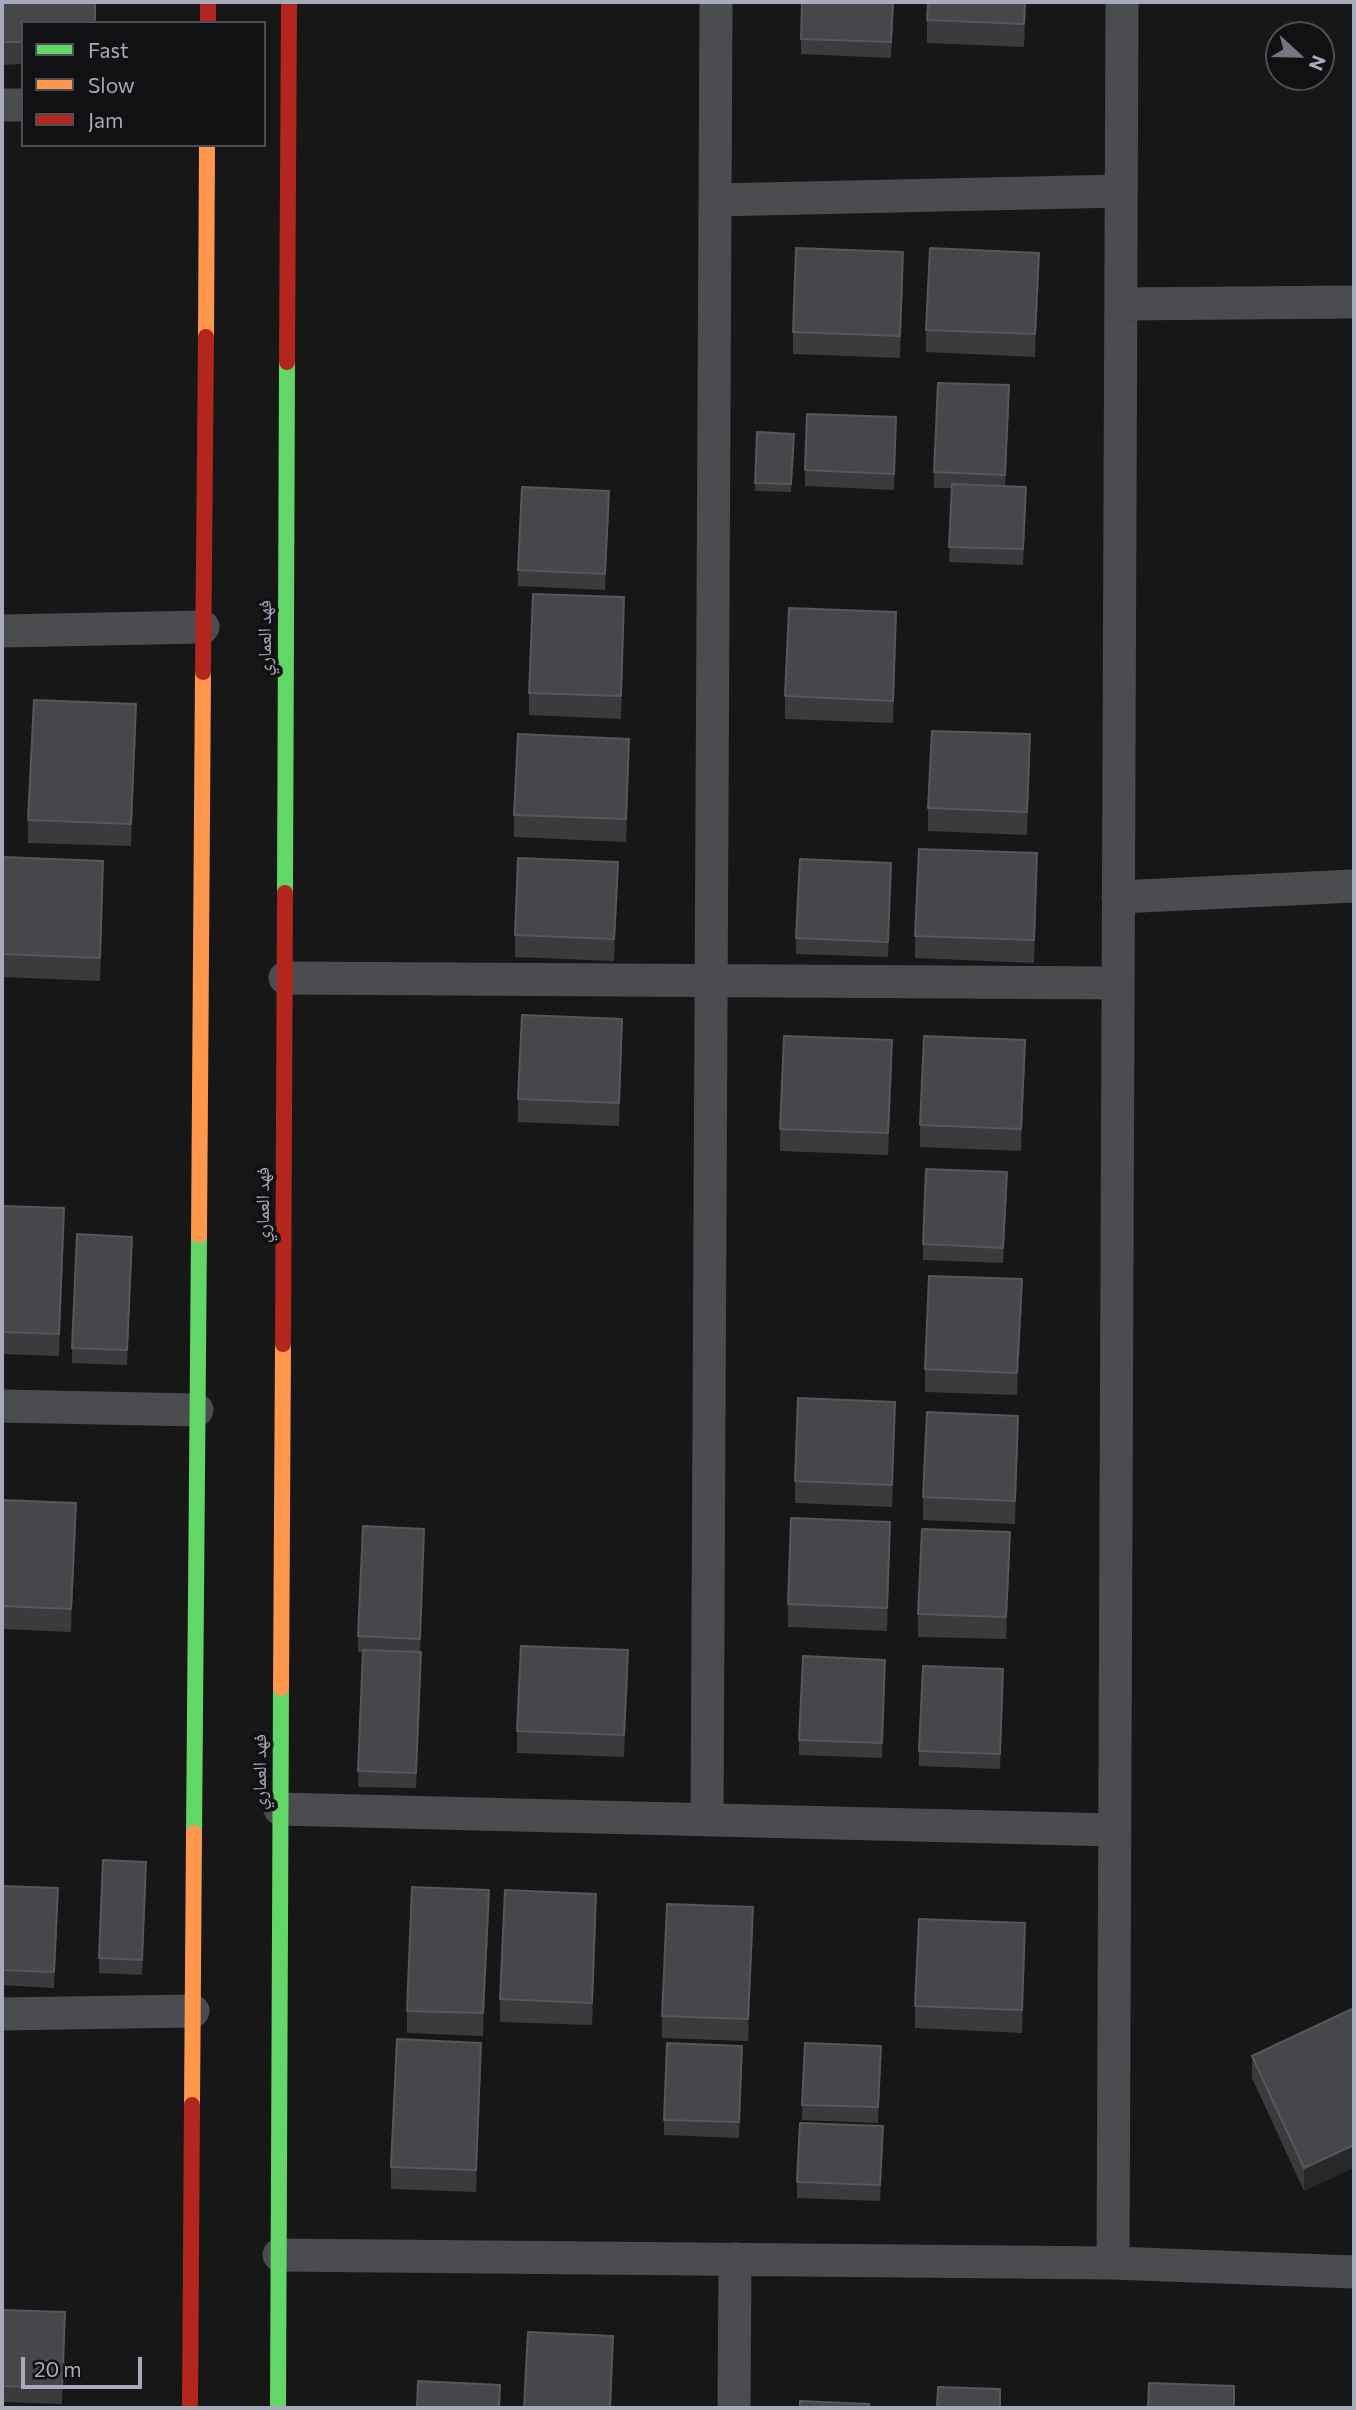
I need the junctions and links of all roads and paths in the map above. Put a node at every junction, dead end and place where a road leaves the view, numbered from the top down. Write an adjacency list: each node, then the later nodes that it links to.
1 (208, 2): 5 (street)
2 (289, 2): 17 (street, فهد العماري)
3 (716, 2): 10 (street)
4 (1122, 2): 9 (street)
5 (208, 21)
6 (2, 105): 7 (street)
7 (21, 105)
8 (207, 147): 13 (street)
9 (1121, 191): 10 (street); 12 (street)
10 (715, 200): 18 (street)
11 (1354, 302): 12 (street)
12 (1121, 304): 16 (street)
13 (203, 627): 14 (street); 21 (street)
14 (2, 631)
15 (1354, 886): 16 (street)
16 (1118, 897): 19 (street)
17 (285, 978): 18 (street); 22 (street, فهد العماري)
18 (711, 981): 19 (street); 23 (street)
19 (1118, 984): 24 (street)
20 (2, 1406): 21 (street)
21 (197, 1410): 25 (street)
22 (281, 1809): 23 (street); 27 (street, فهد العماري)
23 (707, 1820): 24 (street)
24 (1114, 1830): 29 (street)
25 (193, 2011): 26 (street); 31 (street)
26 (2, 2014)
27 (279, 2255): 28 (street); 32 (street, فهد العماري)
28 (735, 2259): 29 (street); 33 (street)
29 (1113, 2263): 30 (street)
30 (1354, 2272)
31 (190, 2408)
32 (278, 2408)
33 (734, 2408)

